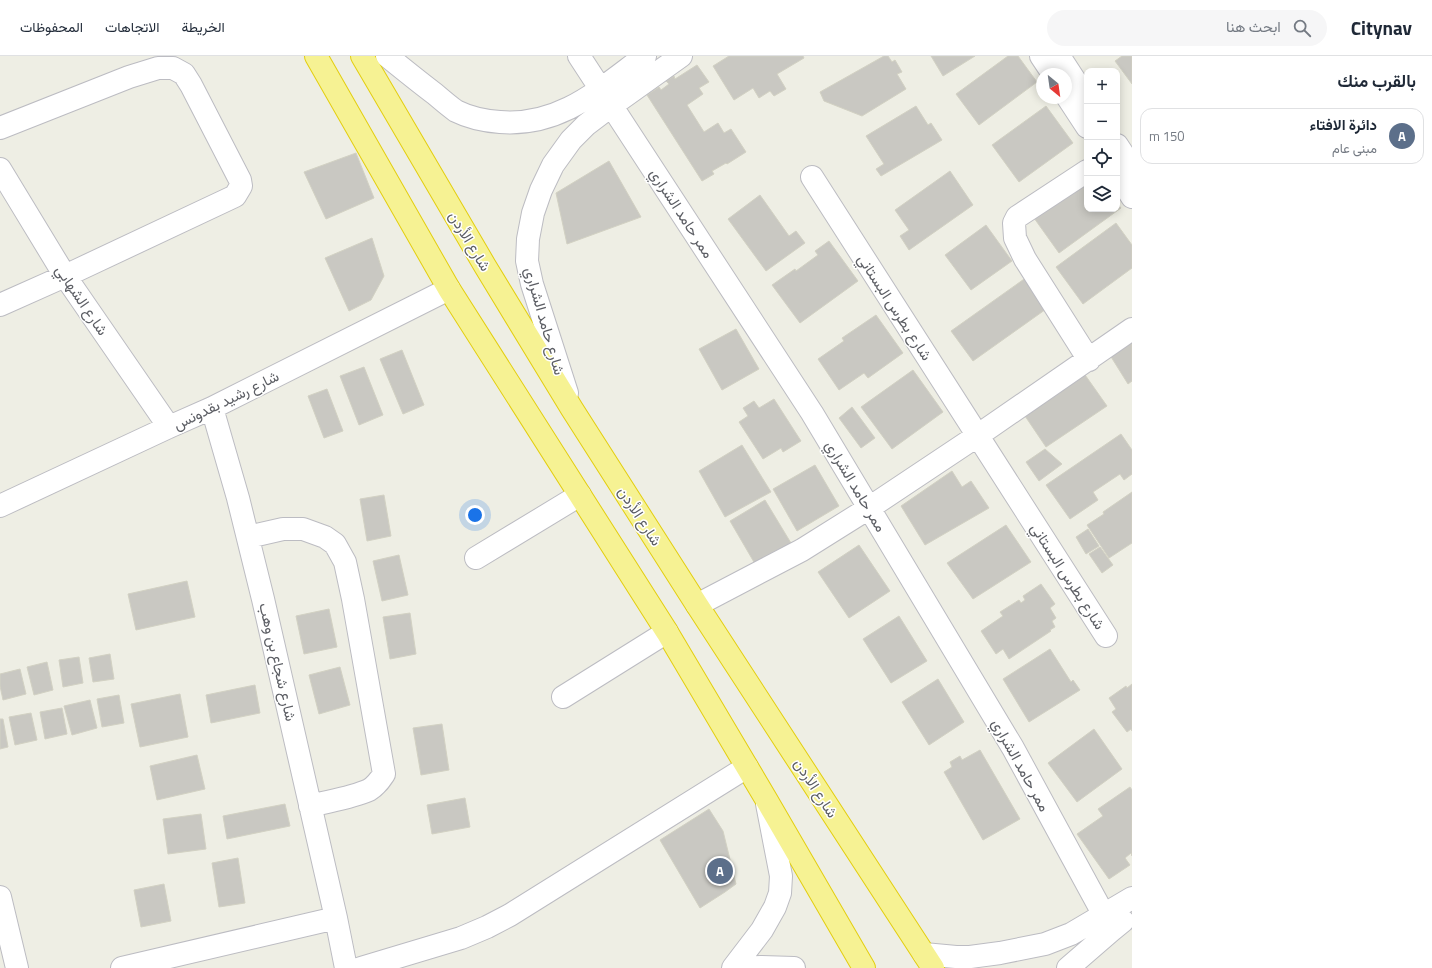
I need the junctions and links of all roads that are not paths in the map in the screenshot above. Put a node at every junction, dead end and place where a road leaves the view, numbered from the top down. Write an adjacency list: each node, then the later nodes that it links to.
1 (316, 56): 21 (highway)
2 (362, 56): 26 (highway, شارع الأردن)
3 (387, 56): 11 (street, شارع حامد الشراري)
4 (580, 56): 11 (street, ممر حامد الشراري)
5 (645, 56): 11 (street, شارع حامد الشراري)
6 (682, 56): 11 (street, شارع حامد الشراري)
7 (1041, 56): 9 (street)
8 (1059, 56): 10 (street)
9 (1049, 68)
10 (1084, 94)
11 (606, 97): 26 (street, شارع حامد الشراري); 31 (street, ممر حامد الشراري)
12 (1072, 104): 13 (street)
13 (1084, 122)
14 (0, 128): 20 (street)
15 (0, 169): 20 (street, شارع الشهابي)
16 (1084, 173): 24 (street)
17 (1119, 176): 19 (street)
18 (812, 177): 28 (street, شارع بطرس البستاني)
19 (1132, 196)
20 (65, 276): 22 (street); 27 (street, شارع الشهابي)
21 (449, 289): 25 (street, شارع رشيد بقدونس); 29 (highway)
22 (0, 305)
23 (1132, 330): 24 (street)
24 (1088, 360): 28 (street)
25 (212, 408): 27 (street, شارع رشيد بقدونس); 32 (street, شارع شجاع بن وهب)
26 (572, 409): 34 (highway, شارع الأردن)
27 (169, 427): 30 (street, شارع رشيد بقدونس)
28 (977, 436): 31 (street); 36 (street, شارع بطرس البستاني)
29 (580, 495): 33 (street); 35 (highway)
30 (0, 506)
31 (869, 508): 34 (street); 45 (street, ممر حامد الشراري)
32 (248, 537): 40 (street, شارع شجاع بن وهب); 40 (street)
33 (476, 558)
34 (697, 605): 46 (highway, شارع الأردن)
35 (667, 632): 37 (street); 38 (highway)
36 (1106, 636)
37 (563, 697)
38 (747, 767): 39 (highway); 50 (street)
39 (766, 799): 51 (street); 53 (highway)
40 (310, 806): 44 (street, شارع شجاع بن وهب)
41 (0, 897): 47 (street)
42 (1132, 898): 45 (street)
43 (1132, 915): 45 (street)
44 (336, 918): 48 (street); 49 (street, شارع شجاع بن وهب)
45 (1107, 923): 46 (street); 54 (street)
46 (928, 961)
47 (17, 968)
48 (122, 968)
49 (346, 968)
50 (361, 968)
51 (734, 968): 52 (street)
52 (794, 968)
53 (864, 968)
54 (1068, 968)

